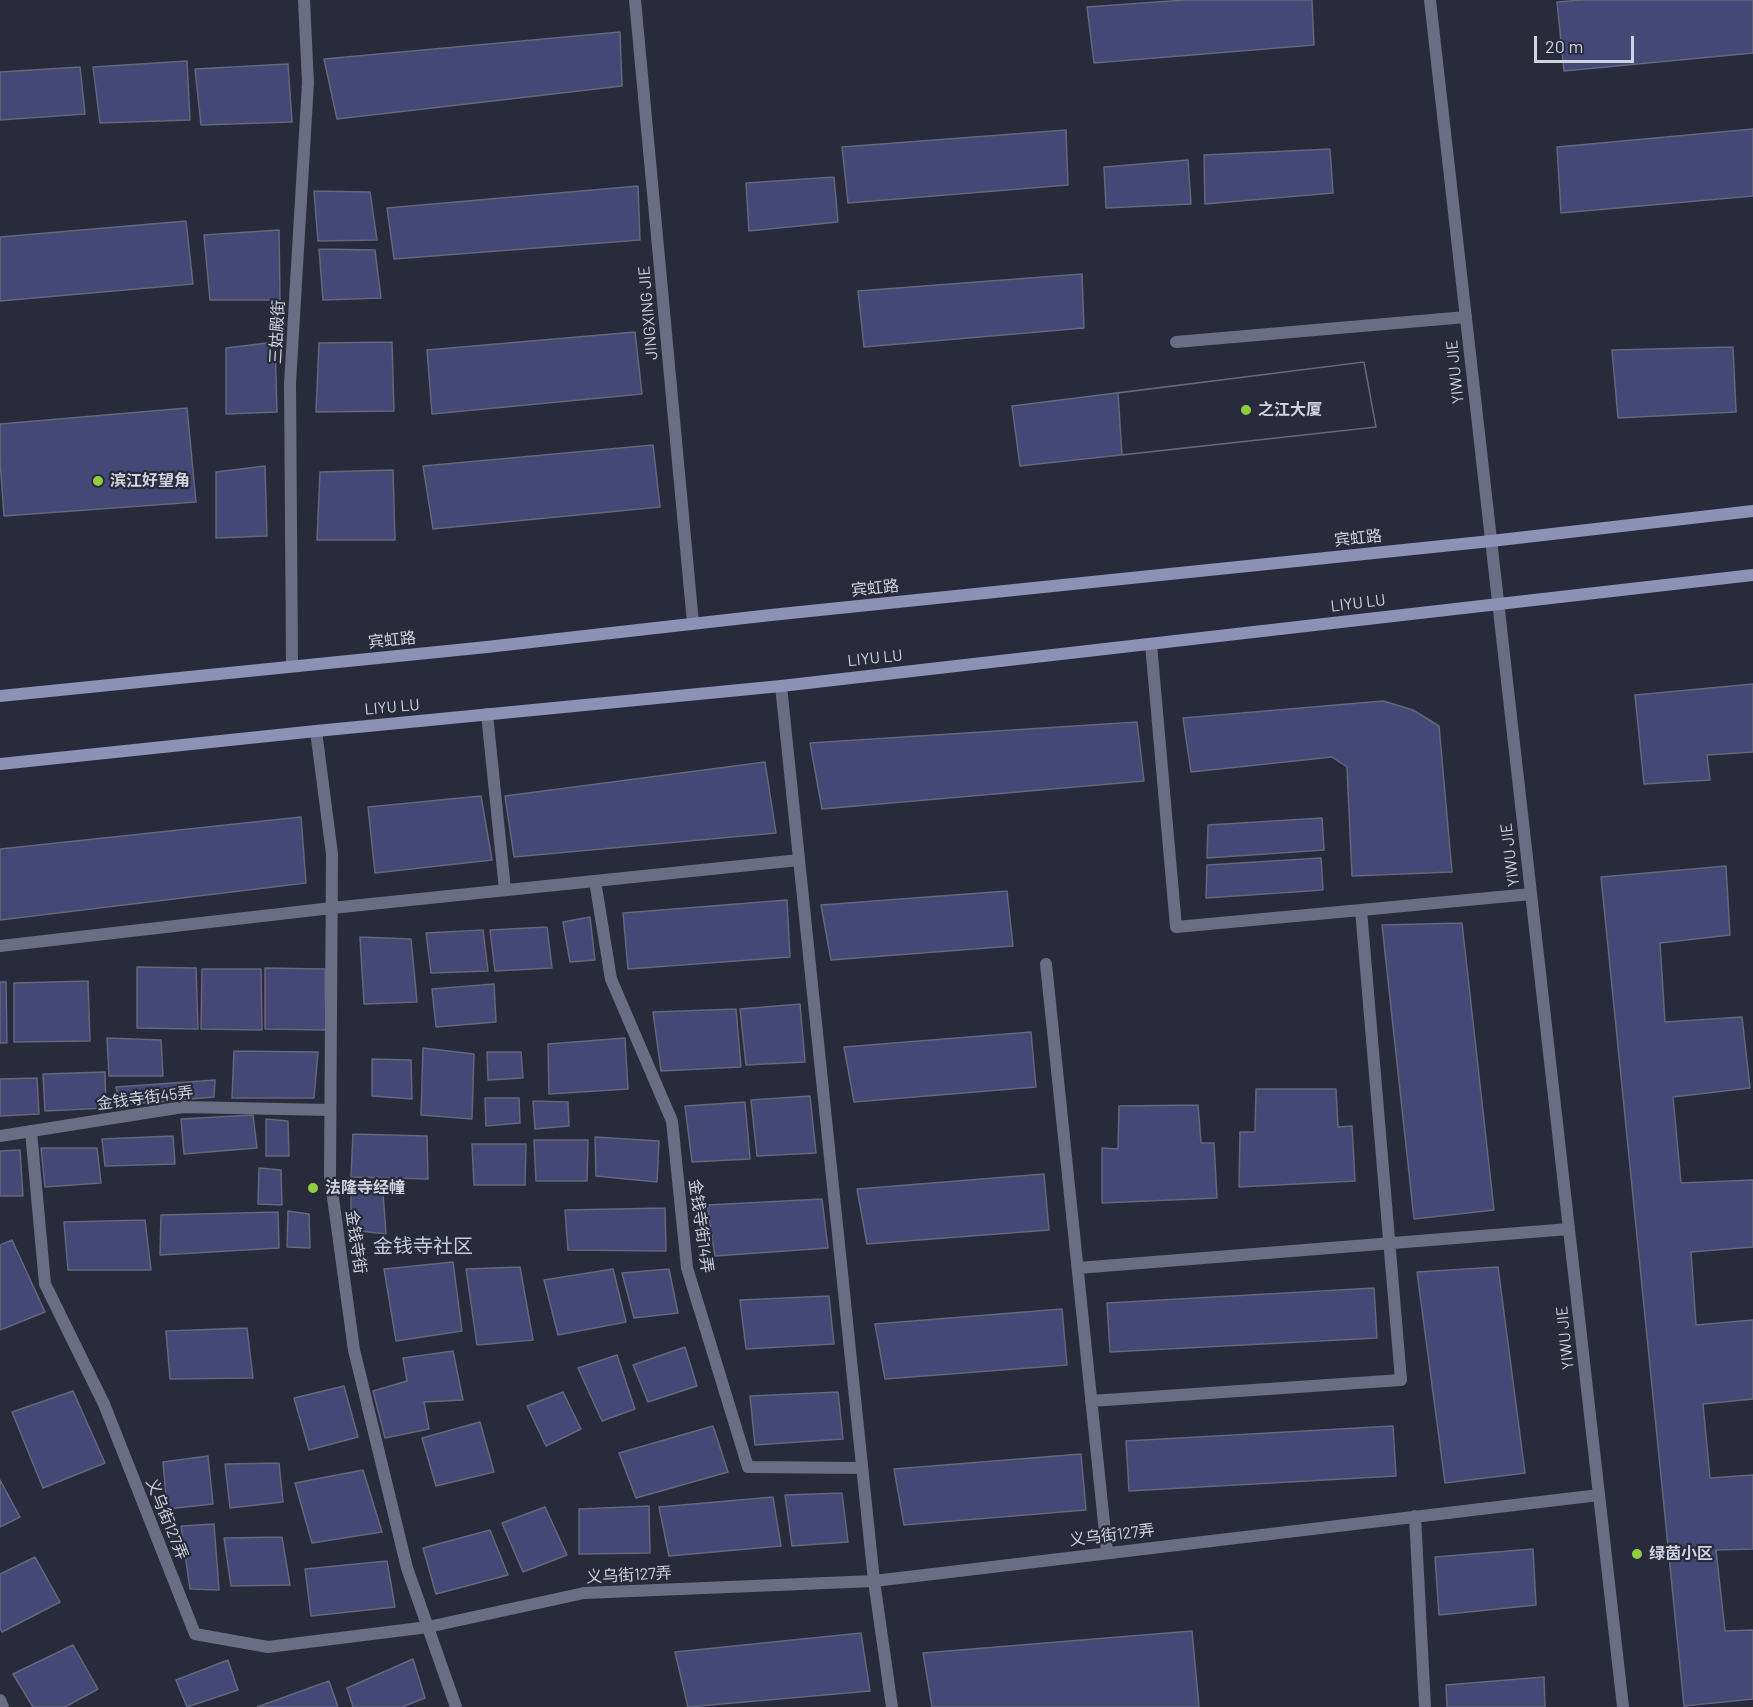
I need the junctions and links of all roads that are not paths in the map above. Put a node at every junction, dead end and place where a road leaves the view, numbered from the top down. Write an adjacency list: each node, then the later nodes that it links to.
1 (304, 0): 12 (street, 三姑殿街)
2 (635, 0): 10 (street, JINGXING JIE)
3 (1430, 0): 4 (street, YIWU JIE)
4 (1466, 317): 5 (street); 7 (street, YIWU JIE)
5 (1176, 342)
6 (1753, 512): 7 (main road, 宾虹路)
7 (1491, 541): 9 (street, YIWU JIE); 10 (main road, 宾虹路)
8 (1753, 575): 9 (main road, LIYU LU)
9 (1498, 603): 11 (main road, LIYU LU); 21 (street, YIWU JIE)
10 (693, 623): 12 (main road, 宾虹路)
11 (1151, 644): 13 (main road, LIYU LU); 23 (street)
12 (292, 666): 14 (main road, 宾虹路)
13 (781, 686): 15 (main road, LIYU LU); 18 (street)
14 (0, 696)
15 (487, 714): 16 (main road, LIYU LU); 20 (street)
16 (316, 731): 17 (main road, LIYU LU); 22 (street, 金钱寺街)
17 (0, 764)
18 (799, 861): 19 (street); 33 (street)
19 (595, 881): 20 (street); 33 (street, 金钱寺街14弄)
20 (505, 890): 22 (street)
21 (1531, 894): 23 (street); 29 (street, YIWU JIE)
22 (332, 908): 24 (street); 26 (street, 金钱寺街)
23 (1361, 910): 30 (street)
24 (0, 946)
25 (1046, 964): 31 (street)
26 (330, 1110): 27 (street, 金钱寺街45弄); 38 (street, 金钱寺街)
27 (31, 1131): 28 (street, 金钱寺街45弄); 38 (street, 义乌街127弄)
28 (0, 1136)
29 (1569, 1230): 30 (street); 34 (street, YIWU JIE)
30 (1390, 1244): 31 (street); 32 (street)
31 (1077, 1268): 32 (street)
32 (1091, 1401): 36 (street)
33 (862, 1468): 37 (street)
34 (1599, 1495): 35 (street, 义乌街127弄); 44 (street, YIWU JIE)
35 (1415, 1516): 36 (street, 义乌街127弄); 43 (street)
36 (1107, 1552): 37 (street, 义乌街127弄)
37 (874, 1581): 38 (street, 义乌街127弄); 42 (street)
38 (428, 1627): 41 (street, 金钱寺街)
39 (0, 1700): 40 (street)
40 (3, 1707)
41 (456, 1707)
42 (892, 1707)
43 (1425, 1707)
44 (1623, 1707)

